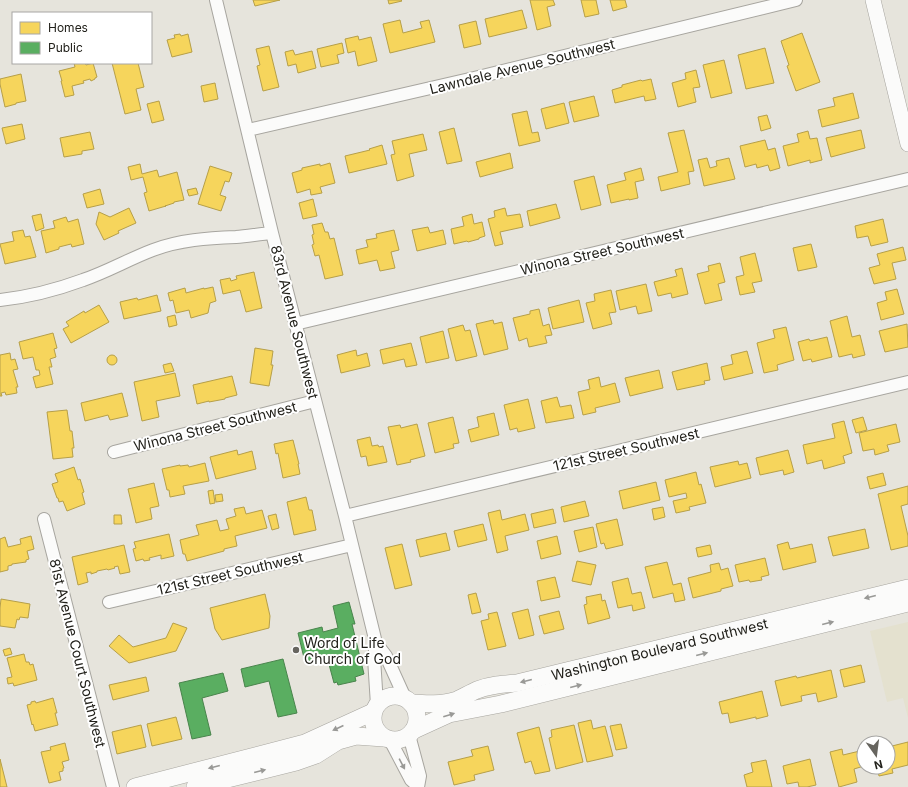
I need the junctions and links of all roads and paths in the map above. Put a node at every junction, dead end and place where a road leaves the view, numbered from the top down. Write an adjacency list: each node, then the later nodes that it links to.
1 (216, 0): 4 (street, 83rd Avenue Southwest)
2 (796, 0): 4 (street, Lawndale Avenue Southwest)
3 (873, 0): 5 (street)
4 (248, 130): 7 (street, 83rd Avenue Southwest)
5 (908, 144)
6 (908, 179): 9 (street, Winona Street Southwest)
7 (272, 233): 8 (street); 9 (street, 83rd Avenue Southwest)
8 (0, 300)
9 (295, 324): 11 (street, 83rd Avenue Southwest)
10 (908, 382): 13 (street, 121st Street Southwest)
11 (315, 401): 12 (street, Winona Street Southwest); 13 (street, 83rd Avenue Southwest)
12 (114, 452)
13 (345, 516): 15 (street, 83rd Avenue Southwest)
14 (44, 519): 25 (street, 81st Avenue Court Southwest)
15 (352, 544): 17 (street, 121st Street Southwest); 19 (street, 83rd Avenue Southwest)
16 (908, 588): 20 (main road, Washington Boulevard Southwest, one-way to 20)
17 (109, 602)
18 (908, 603): 22 (main road, Washington Boulevard Southwest, one-way to 18)
19 (376, 643): 20 (street, 83rd Avenue Southwest); 21 (street, 83rd Avenue Southwest)
20 (408, 700): 21 (main road); 22 (main road)
21 (375, 708): 23 (main road); 26 (main road, one-way to 26)
22 (412, 733): 23 (main road); 24 (street)
23 (387, 739): 24 (street, one-way to 24); 27 (main road, one-way to 23)
24 (418, 786)
25 (113, 787)
26 (135, 787)
27 (195, 787)

